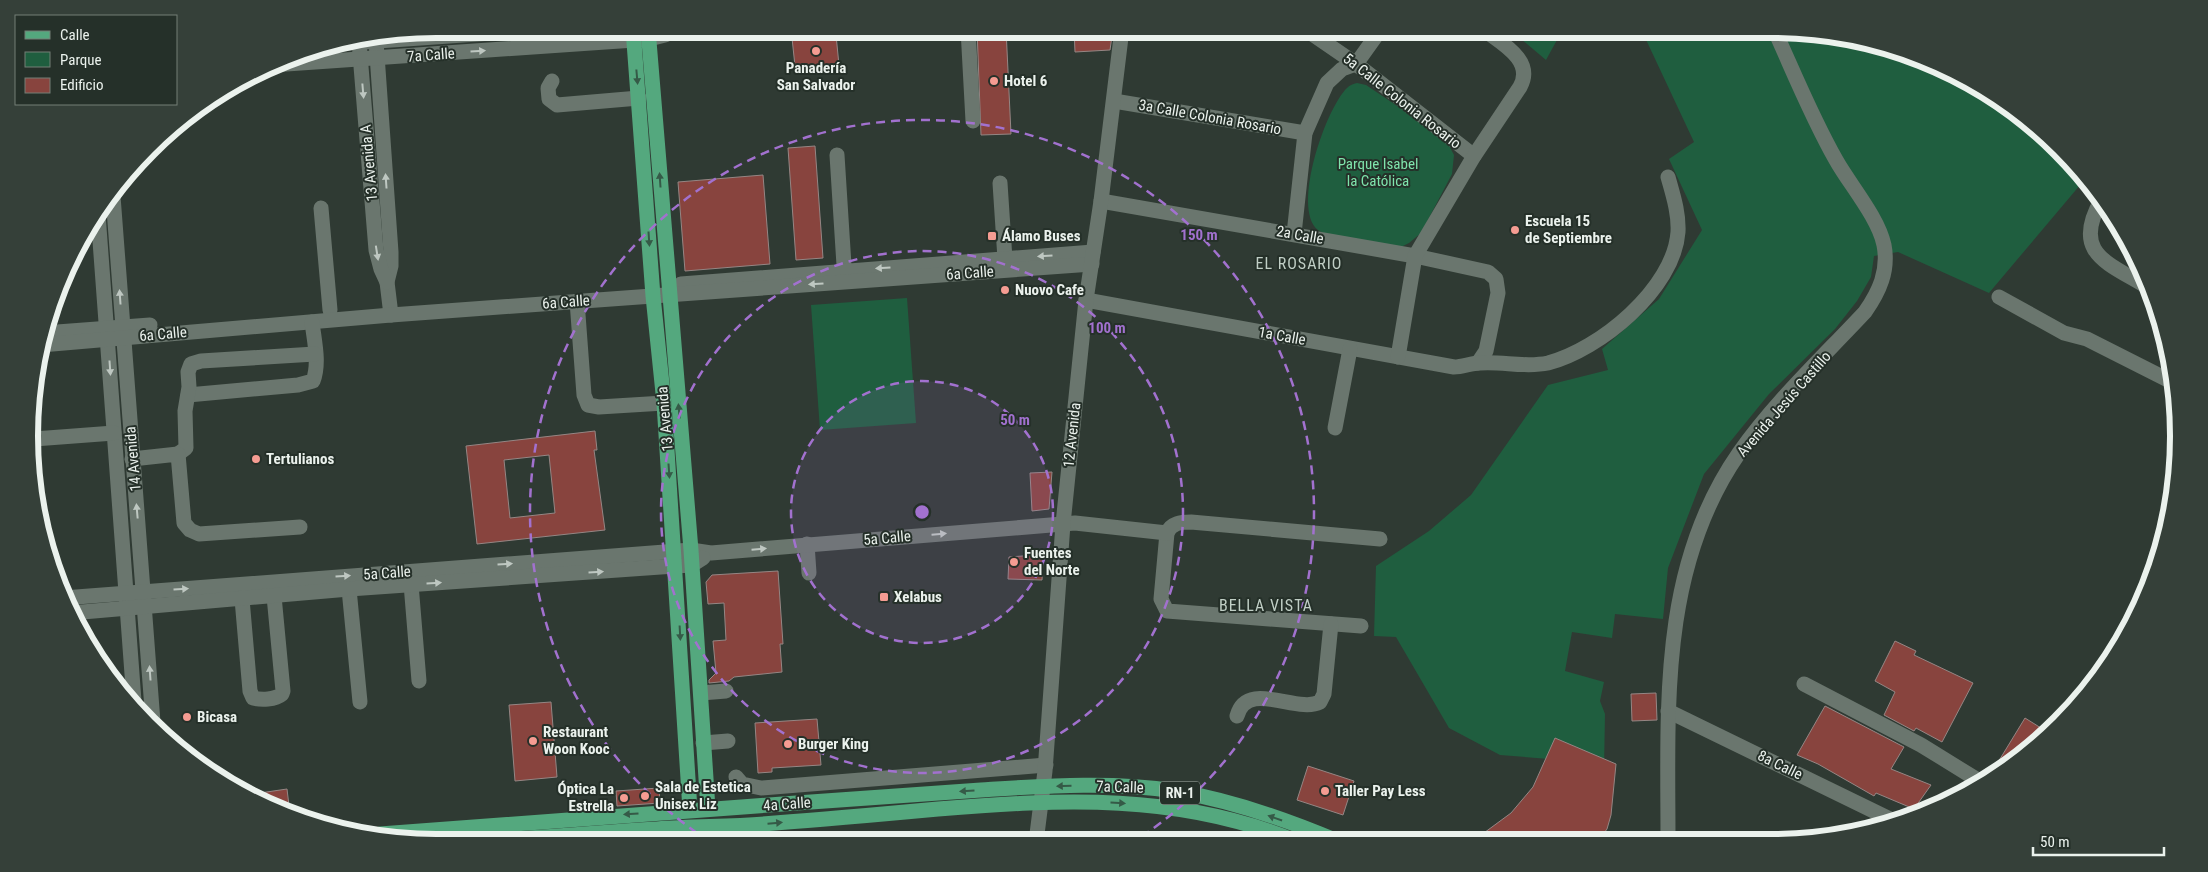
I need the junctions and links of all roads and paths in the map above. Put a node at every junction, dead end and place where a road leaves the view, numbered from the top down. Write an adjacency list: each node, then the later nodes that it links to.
1 (419, 38): 11 (street, 7a Calle)
2 (597, 38): 14 (street, 7a Calle, one-way to 2)
3 (641, 38): 19 (main road, 13 Avenida, one-way to 19)
4 (641, 38): 40 (main road, 13 Avenida, one-way to 4)
5 (968, 38): 21 (street)
6 (1121, 38): 20 (street, 12 Avenida)
7 (1319, 38): 17 (street, 5a Calle Colonia Rosario)
8 (1375, 38): 17 (street)
9 (1494, 38): 24 (street)
10 (1778, 38): 88 (street, Avenida Jesús Castillo)
11 (396, 40)
12 (376, 42): 14 (street, 13 Avenida A)
13 (355, 46): 15 (street, 13 Avenida A)
14 (378, 58): 15 (street, 7a Calle); 38 (street, 13 Avenida A, one-way to 14)
15 (360, 59): 16 (street, 7a Calle); 38 (street, 13 Avenida A, one-way to 38)
16 (296, 63)
17 (1356, 64): 22 (street); 24 (street, 5a Calle Colonia Rosario)
18 (552, 81): 19 (street)
19 (639, 98): 40 (main road, 13 Avenida, one-way to 40)
20 (1114, 101): 22 (street, 3a Calle Colonia Rosario); 27 (street, 12 Avenida)
21 (973, 121)
22 (1305, 133): 32 (street)
23 (837, 155): 37 (street)
24 (1474, 156): 33 (street)
25 (1668, 177): 53 (street, 1a Calle)
26 (1000, 183): 35 (street)
27 (1101, 200): 32 (street, 2a Calle); 34 (street, 12 Avenida)
28 (113, 203): 48 (street, 14 Avenida, one-way to 28)
29 (321, 208): 44 (street)
30 (2098, 208): 39 (street)
31 (99, 224): 48 (street, 14 Avenida)
32 (1294, 234): 33 (street, 2a Calle)
33 (1415, 256): 52 (street); 53 (street, 2a Calle)
34 (1093, 258): 35 (street, 6a Calle, one-way to 35); 36 (street, 6a Calle); 42 (street, 12 Avenida)
35 (1005, 259): 36 (street, 6a Calle)
36 (939, 270): 37 (street, 6a Calle, one-way to 37)
37 (845, 277): 40 (street, 6a Calle, one-way to 40)
38 (387, 282): 45 (street, 13 Avenida A)
39 (2139, 282)
40 (661, 290): 43 (street, 6a Calle); 45 (street, 6a Calle); 56 (main road, 13 Avenida); 67 (main road, 13 Avenida, one-way to 40)
41 (1999, 297): 54 (street)
42 (1086, 300): 50 (street, 1a Calle); 62 (street, 12 Avenida)
43 (577, 301): 45 (street, 6a Calle); 56 (street)
44 (330, 310): 45 (street, 6a Calle); 48 (street, 6a Calle)
45 (390, 310): 46 (street, 6a Calle)
46 (312, 322): 48 (street, 6a Calle); 51 (street)
47 (51, 333): 48 (street, 6a Calle)
48 (115, 333): 49 (street, 6a Calle); 58 (street, 14 Avenida, one-way to 58); 61 (street, 14 Avenida)
49 (48, 344)
50 (1350, 349): 52 (street, 1a Calle); 57 (street)
51 (315, 354): 55 (street); 55 (street)
52 (1398, 357): 53 (street, 1a Calle)
53 (1478, 363)
54 (2166, 379)
55 (188, 395): 60 (street)
56 (664, 402): 68 (main road, 13 Avenida, one-way to 68)
57 (1336, 428)
58 (114, 433): 59 (street); 73 (street, 14 Avenida)
59 (38, 439)
60 (178, 454): 61 (street); 63 (street)
61 (132, 458): 72 (street, 14 Avenida, one-way to 61)
62 (1063, 524): 64 (street, 5a Calle); 66 (street, 5a Calle, one-way to 62); 93 (street, 12 Avenida)
63 (300, 527)
64 (1167, 533): 65 (street); 80 (street)
65 (1380, 538)
66 (807, 544): 67 (street, 5a Calle, one-way to 66); 69 (street)
67 (692, 557): 68 (street, 5a Calle); 85 (main road, 13 Avenida)
68 (675, 559): 70 (street, 5a Calle, one-way to 68); 72 (street, 5a Calle, one-way to 68); 98 (main road, 13 Avenida, one-way to 98)
69 (809, 573)
70 (411, 584): 71 (street, 5a Calle); 82 (street)
71 (350, 589): 74 (street, 5a Calle); 87 (street)
72 (144, 592): 73 (street, 5a Calle); 77 (street, 14 Avenida)
73 (126, 593): 75 (street, 5a Calle); 78 (street, 14 Avenida)
74 (274, 596): 76 (street, 5a Calle); 76 (street)
75 (72, 597)
76 (242, 599): 77 (street, 5a Calle)
77 (146, 607): 78 (street, 5a Calle); 90 (street, 14 Avenida, one-way to 77)
78 (128, 609): 79 (street, 5a Calle); 86 (street, 14 Avenida)
79 (79, 612)
80 (1331, 624): 81 (street); 89 (street)
81 (1361, 626)
82 (420, 681)
83 (1804, 684): 95 (street)
84 (726, 691): 85 (street)
85 (701, 693): 92 (main road, 13 Avenida)
86 (134, 696)
87 (360, 702)
88 (1668, 711): 99 (street, 8a Calle); 107 (street, Avenida Jesús Castillo)
89 (1237, 716)
90 (153, 717)
91 (728, 741): 92 (street)
92 (703, 743): 97 (main road, 13 Avenida)
93 (1046, 768): 94 (street); 104 (street, 12 Avenida)
94 (736, 777)
95 (1975, 778)
96 (1016, 795): 97 (main road, 4a Calle / RN-1, one-way to 97); 103 (main road, 4a Calle / RN-1, one-way to 96); 105 (main road, 7a Calle / RN-1, one-way to 105); 106 (main road, 7a Calle / RN-1, one-way to 96)
97 (708, 809): 98 (main road, 4a Calle / RN-1)
98 (690, 810): 100 (main road, 4a Calle / RN-1, one-way to 100)
99 (1886, 817)
100 (398, 833)
101 (581, 834): 102 (main road, 4a Calle / RN-1)
102 (693, 834)
103 (707, 834)
104 (1037, 834)
105 (1273, 834)
106 (1318, 834)
107 (1668, 834)

